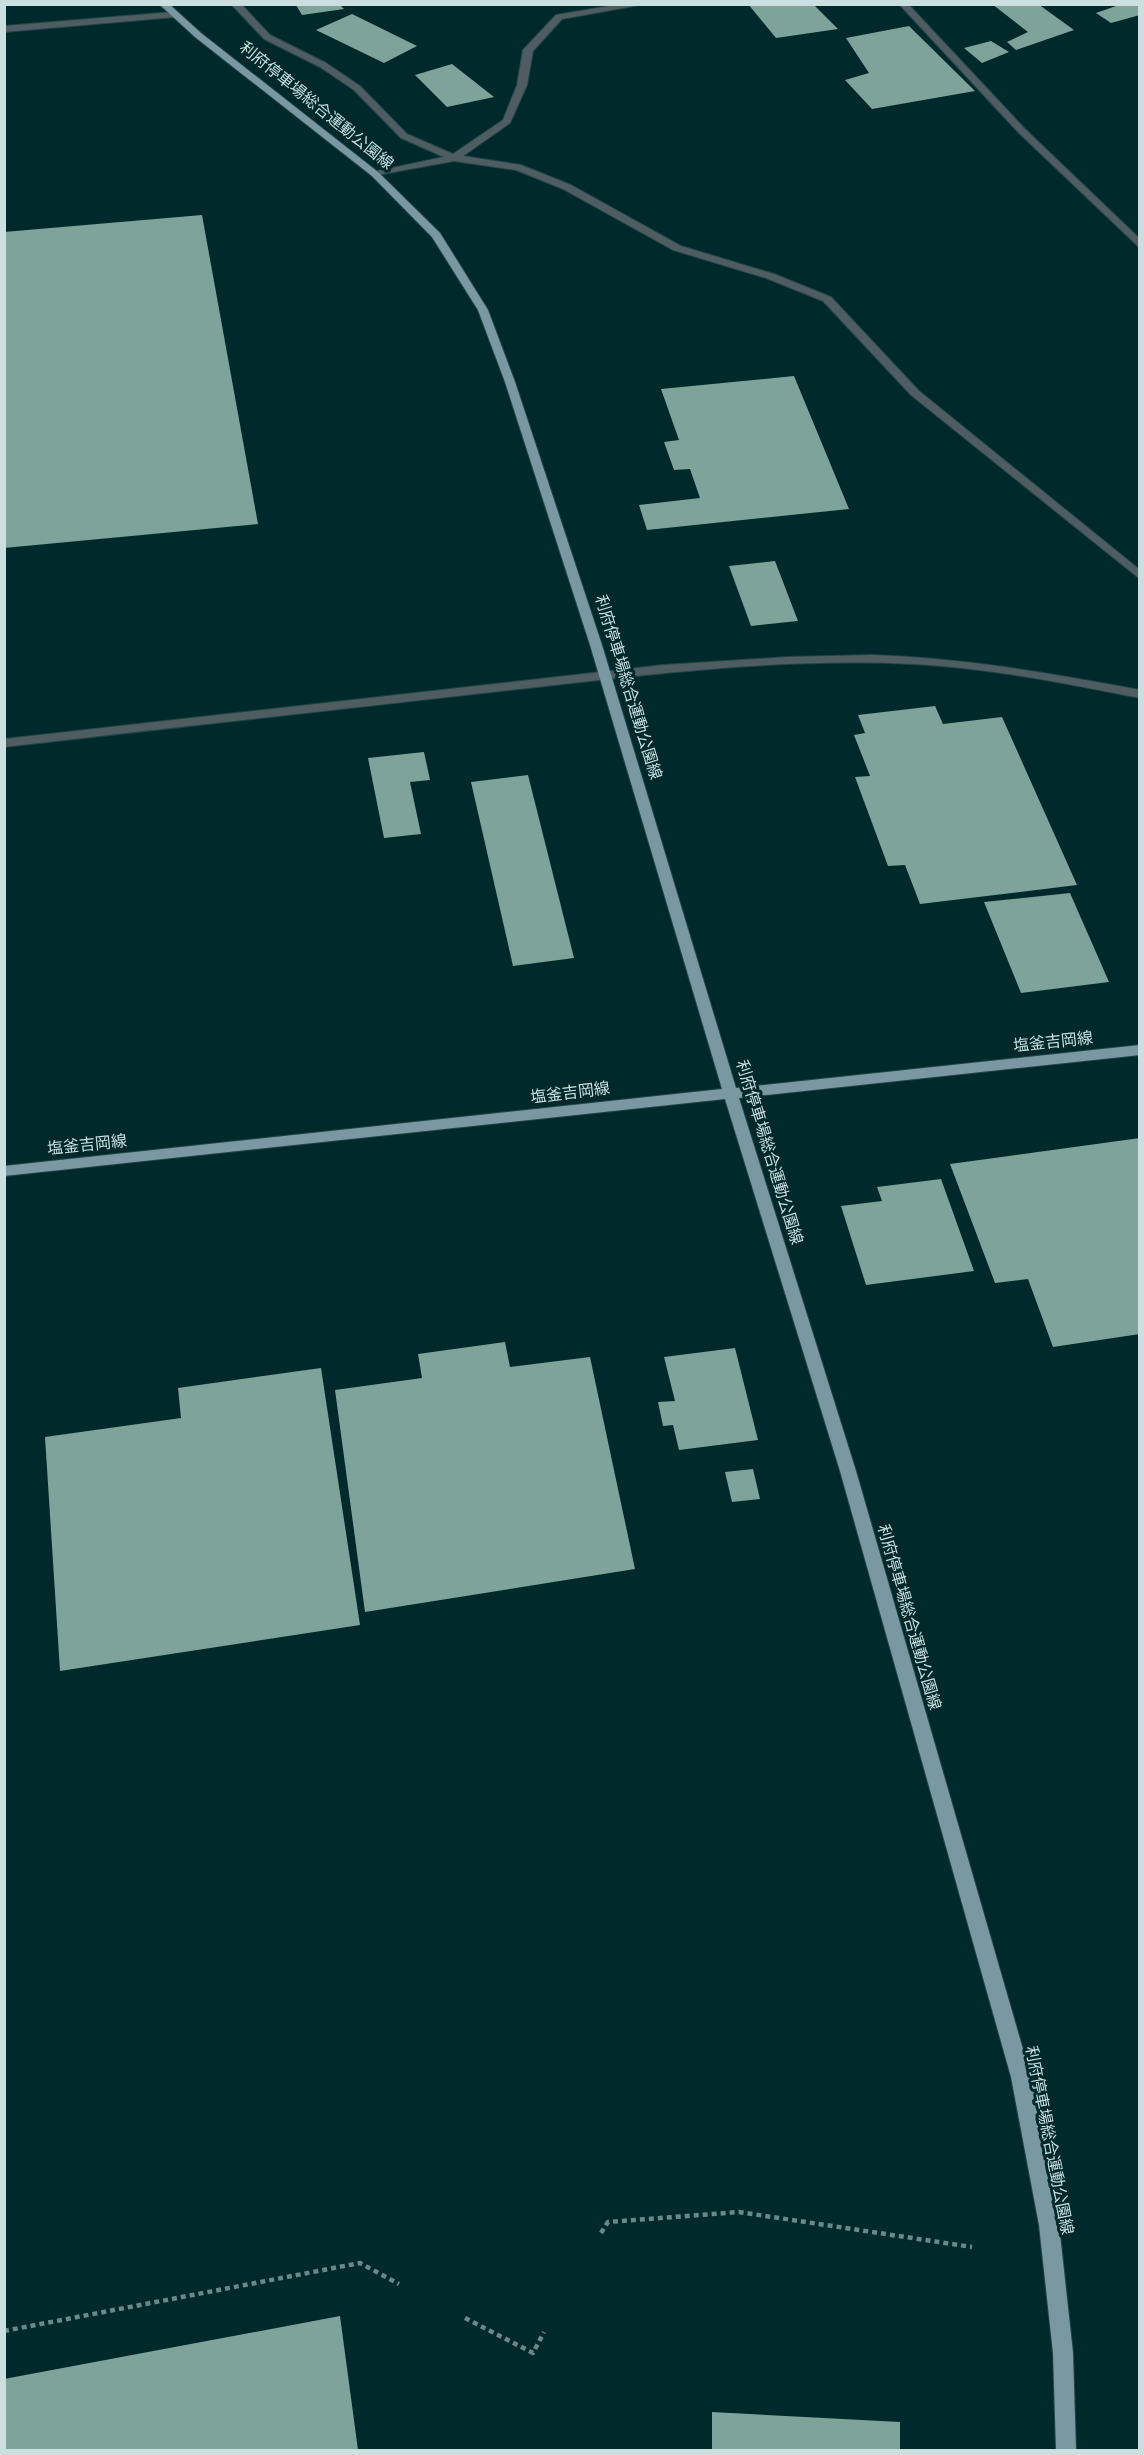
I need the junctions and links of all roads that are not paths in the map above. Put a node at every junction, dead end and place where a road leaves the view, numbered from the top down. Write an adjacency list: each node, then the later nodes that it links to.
1 (163, 4): 5 (main road, 利府停車場総合運動公園線)
2 (235, 4): 7 (street)
3 (641, 4): 7 (street)
4 (903, 4): 9 (street)
5 (173, 15): 6 (street); 8 (main road, 利府停車場総合運動公園線)
6 (4, 29)
7 (454, 158): 8 (street); 10 (street)
8 (375, 174): 11 (main road, 利府停車場総合運動公園線)
9 (1140, 245)
10 (1140, 576)
11 (605, 675): 12 (street); 13 (street); 15 (main road, 利府停車場総合運動公園線)
12 (1140, 694)
13 (4, 743)
14 (1140, 1050): 15 (main road, 塩釜吉岡線)
15 (731, 1093): 16 (main road, 塩釜吉岡線); 17 (main road, 利府停車場総合運動公園線)
16 (4, 1171)
17 (1066, 2451)

